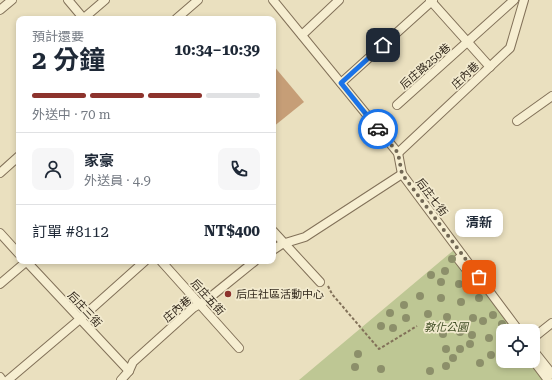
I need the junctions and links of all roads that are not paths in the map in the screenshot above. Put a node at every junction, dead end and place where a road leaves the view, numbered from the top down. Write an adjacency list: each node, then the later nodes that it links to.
1 (12, 0): 10 (street)
2 (68, 0): 11 (street)
3 (105, 0): 12 (street)
4 (198, 0): 13 (street)
5 (273, 0): 14 (street, 后庄七街)
6 (339, 0): 14 (street)
7 (514, 0): 15 (street, 后庄路250巷)
8 (524, 0): 16 (street, 庄內巷)
9 (431, 1): 15 (street); 17 (street)
10 (0, 10)
11 (81, 16)
12 (87, 16)
13 (179, 16)
14 (302, 35): 17 (street, 后庄七街)
15 (468, 42): 16 (street); 19 (street, 后庄路250巷)
16 (490, 68): 21 (street, 庄內巷)
17 (341, 83): 21 (street, 后庄七街)
18 (552, 96): 20 (street)
19 (396, 105)
20 (518, 121)
21 (398, 153): 24 (street, 后庄七街)
22 (16, 159): 23 (street)
23 (0, 173)
24 (402, 174): 27 (street); 30 (street, 后庄七街)
25 (0, 233): 29 (street)
26 (276, 235): 27 (street)
27 (284, 244): 28 (street); 36 (street)
28 (276, 248)
29 (16, 251)
30 (463, 256): 40 (street); 41 (street, 后庄七街)
31 (23, 264): 37 (street)
32 (29, 264): 39 (street, 后庄三街)
33 (142, 264): 39 (street)
34 (163, 264): 38 (street, 后庄五街)
35 (251, 264): 38 (street, 庄內巷)
36 (323, 283)
37 (0, 284)
38 (199, 304): 44 (street, 后庄五街); 47 (street, 庄內巷)
39 (80, 319): 47 (street, 后庄三街); 51 (street)
40 (507, 324)
41 (514, 324)
42 (552, 324): 43 (street)
43 (540, 333)
44 (239, 348)
45 (540, 359): 48 (street)
46 (539, 368): 53 (street)
47 (130, 371): 52 (street, 庄內巷)
48 (552, 374)
49 (0, 378): 50 (street)
50 (2, 380)
51 (8, 380)
52 (121, 380)
53 (548, 380)

